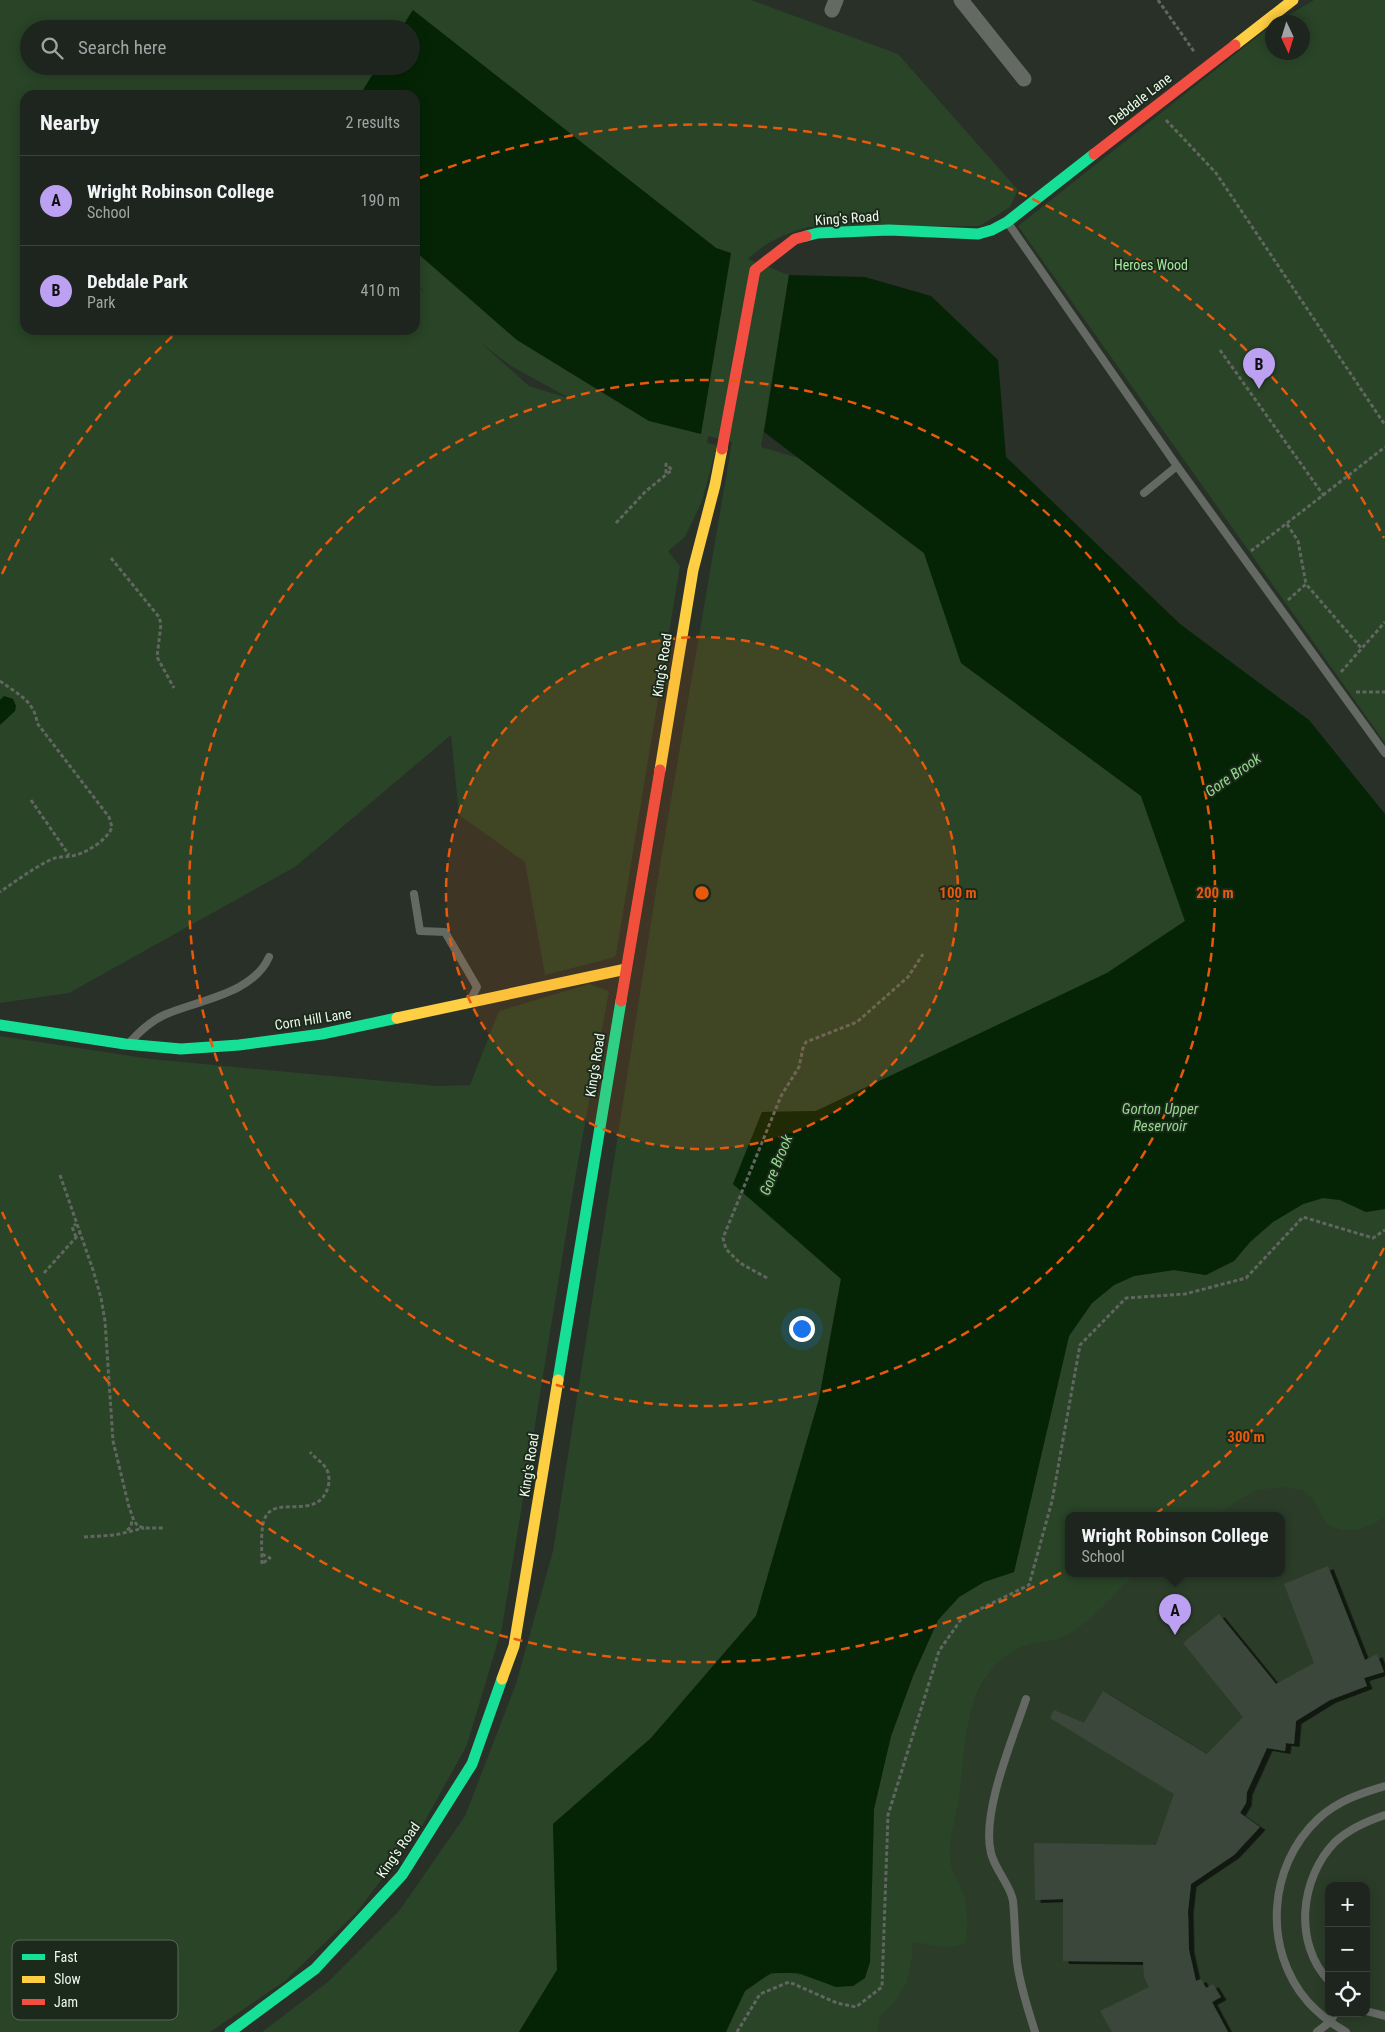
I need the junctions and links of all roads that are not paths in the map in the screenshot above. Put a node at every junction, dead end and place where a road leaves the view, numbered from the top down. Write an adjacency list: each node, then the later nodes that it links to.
1 (961, 0): 3 (street)
2 (1293, 0): 4 (street, Debdale Lane)
3 (1024, 79)
4 (1007, 222): 5 (lane); 10 (street, King's Road)
5 (1178, 466): 6 (lane); 7 (lane)
6 (1144, 493)
7 (1385, 753)
8 (414, 894): 11 (lane)
9 (269, 958): 13 (lane)
10 (626, 969): 11 (street, Corn Hill Lane); 22 (street, King's Road)
11 (469, 1003): 13 (street, Corn Hill Lane)
12 (0, 1025): 13 (street, Corn Hill Lane)
13 (128, 1044)
14 (1026, 1698): 23 (lane)
15 (1385, 1786): 21 (lane)
16 (1385, 1815): 17 (lane)
17 (1325, 1977)
18 (1370, 2012): 19 (lane)
19 (1385, 2016)
20 (1333, 2017): 21 (lane)
21 (1330, 2022): 24 (lane); 25 (lane)
22 (230, 2032)
23 (1035, 2032)
24 (1317, 2032)
25 (1346, 2032)

